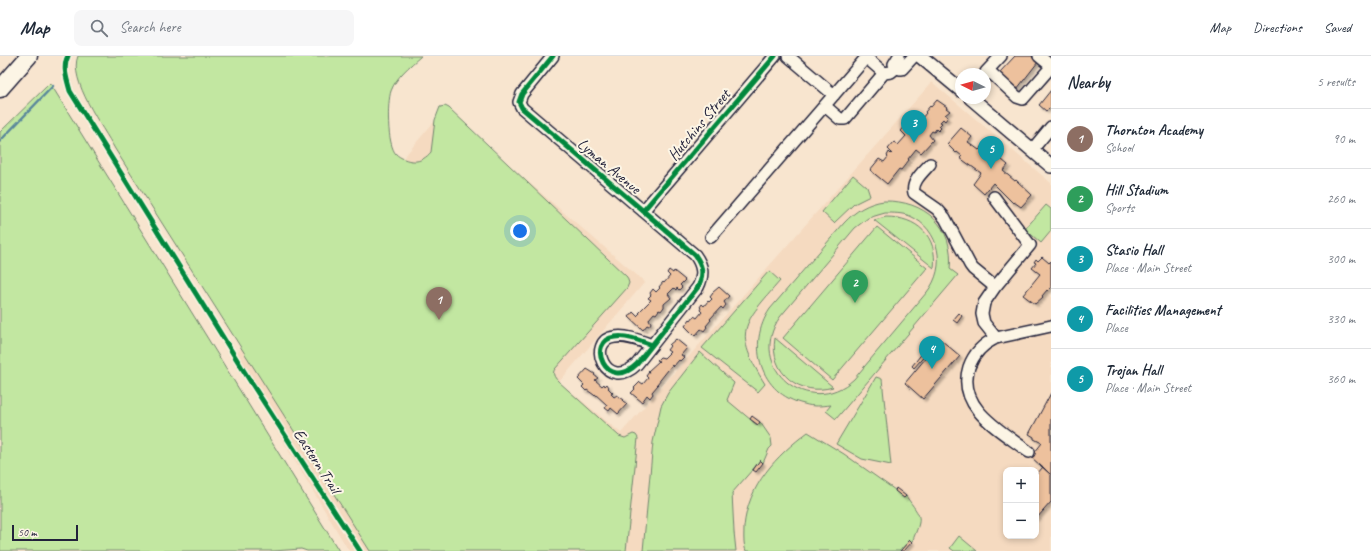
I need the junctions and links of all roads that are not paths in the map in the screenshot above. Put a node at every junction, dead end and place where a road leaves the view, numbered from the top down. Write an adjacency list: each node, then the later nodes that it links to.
1 (29, 56): 16 (highway)
2 (553, 56): 25 (street, Lyman Avenue)
3 (788, 56): 17 (street)
4 (899, 56): 11 (street)
5 (914, 56): 11 (street)
6 (920, 56): 15 (main road)
7 (1001, 56): 12 (street)
8 (1039, 56): 10 (street)
9 (769, 58): 25 (street, Hutchins Street)
10 (1051, 67): 14 (street)
11 (896, 68): 13 (street)
12 (989, 68)
13 (884, 74): 17 (street); 19 (street)
14 (991, 78)
15 (955, 82)
16 (0, 88)
17 (834, 95): 19 (street)
18 (978, 104): 21 (main road)
19 (825, 106): 26 (street)
20 (1051, 126): 21 (street)
21 (1032, 150): 23 (main road)
22 (930, 164): 27 (street)
23 (1051, 166)
24 (994, 197): 27 (street)
25 (643, 211): 30 (street, Lyman Avenue)
26 (711, 237)
27 (995, 287): 29 (street)
28 (1051, 326): 29 (street)
29 (996, 338): 31 (street)
30 (652, 344)
31 (1029, 452)

